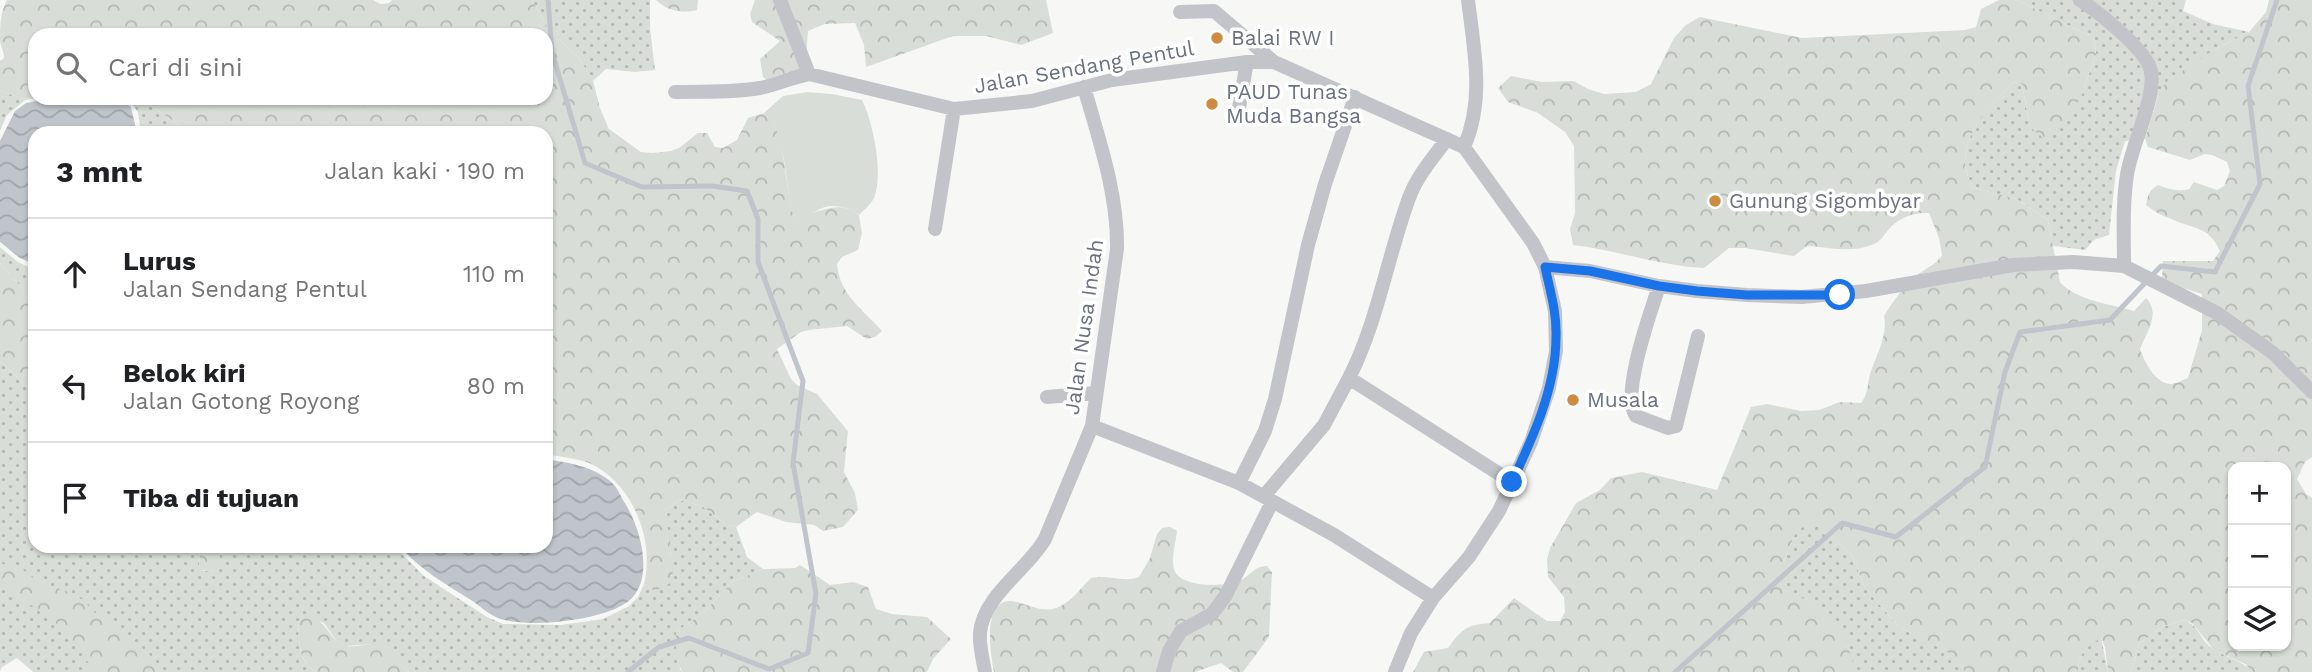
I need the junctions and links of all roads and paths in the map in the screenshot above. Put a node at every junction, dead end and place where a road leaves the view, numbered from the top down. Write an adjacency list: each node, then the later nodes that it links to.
1 (780, 0): 7 (street)
2 (1468, 0): 14 (street)
3 (2080, 0): 16 (street)
4 (1180, 12): 6 (street)
5 (1247, 62): 6 (street, Jalan Sendang Pentul); 8 (street, Jalan Sendang Pentul); 12 (street)
6 (1274, 62): 10 (street, Jalan Sendang Pentul)
7 (809, 74): 9 (street, Jalan Sendang Pentul); 11 (street, Jalan Sendang Pentul)
8 (1084, 87): 11 (street, Jalan Sendang Pentul); 22 (street, Jalan Nusa Indah)
9 (676, 92)
10 (1355, 97): 13 (street, Jalan Sendang Pentul); 26 (street)
11 (954, 109): 15 (street, Jalan Sendang Pentul)
12 (1237, 119)
13 (1447, 139): 14 (street, Jalan Sendang Pentul); 20 (street)
14 (1464, 147): 17 (street, Jalan Sendang Pentul)
15 (935, 229)
16 (2124, 266): 18 (street); 21 (street)
17 (1545, 267): 18 (street); 25 (street, Jalan Sendang Pentul)
18 (1659, 286): 19 (street)
19 (1698, 336)
20 (1349, 378): 25 (street); 27 (street)
21 (2312, 392)
22 (1096, 393): 23 (street); 24 (street, Jalan Nusa Indah)
23 (1047, 397)
24 (1093, 426): 26 (street); 29 (street, Jalan Nusa Indah)
25 (1512, 482): 28 (street, Jalan Sendang Pentul)
26 (1239, 483): 27 (street)
27 (1268, 499): 28 (street); 30 (street)
28 (1433, 598): 31 (street, Jalan Sendang Pentul)
29 (985, 672)
30 (1163, 672)
31 (1395, 672)

